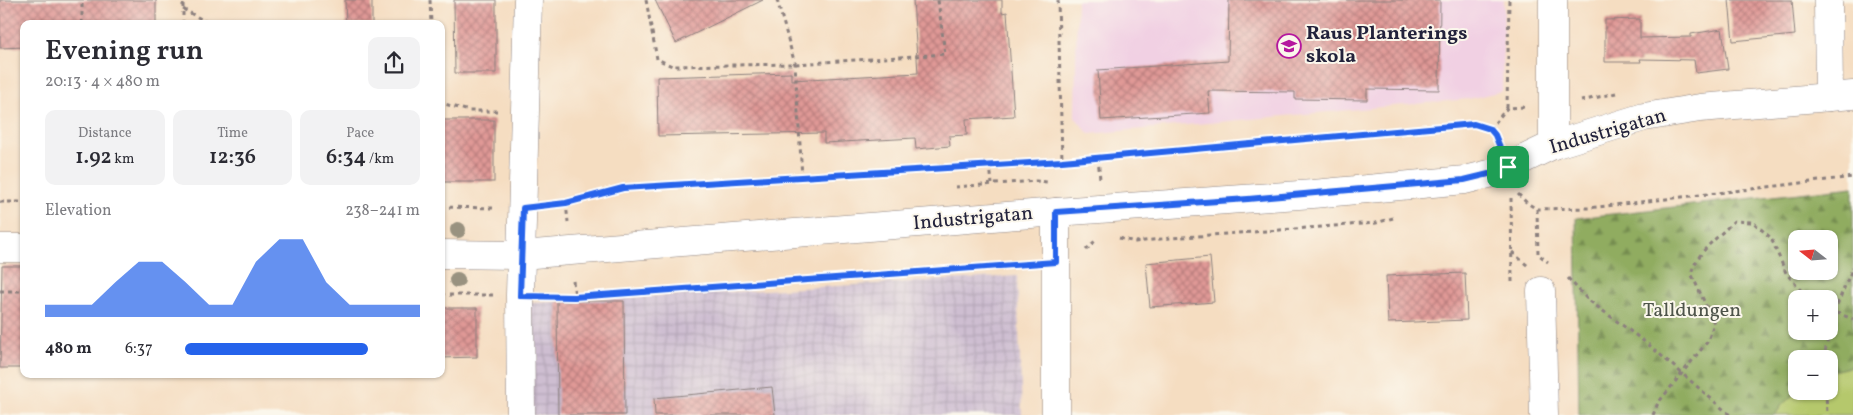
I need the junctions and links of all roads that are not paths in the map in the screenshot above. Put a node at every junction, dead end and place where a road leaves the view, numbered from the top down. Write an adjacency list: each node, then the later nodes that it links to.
1 (528, 0): 10 (street)
2 (1552, 0): 5 (street)
3 (1828, 0): 4 (street)
4 (1841, 96): 5 (street, Industrigatan)
5 (1553, 145): 6 (street, Industrigatan)
6 (1056, 212): 10 (street, Industrigatan); 13 (street)
7 (0, 248): 8 (street)
8 (20, 248)
9 (445, 254): 10 (street, Industrigatan)
10 (520, 256): 12 (street)
11 (1541, 291): 14 (street)
12 (521, 415)
13 (1056, 415)
14 (1544, 415)

